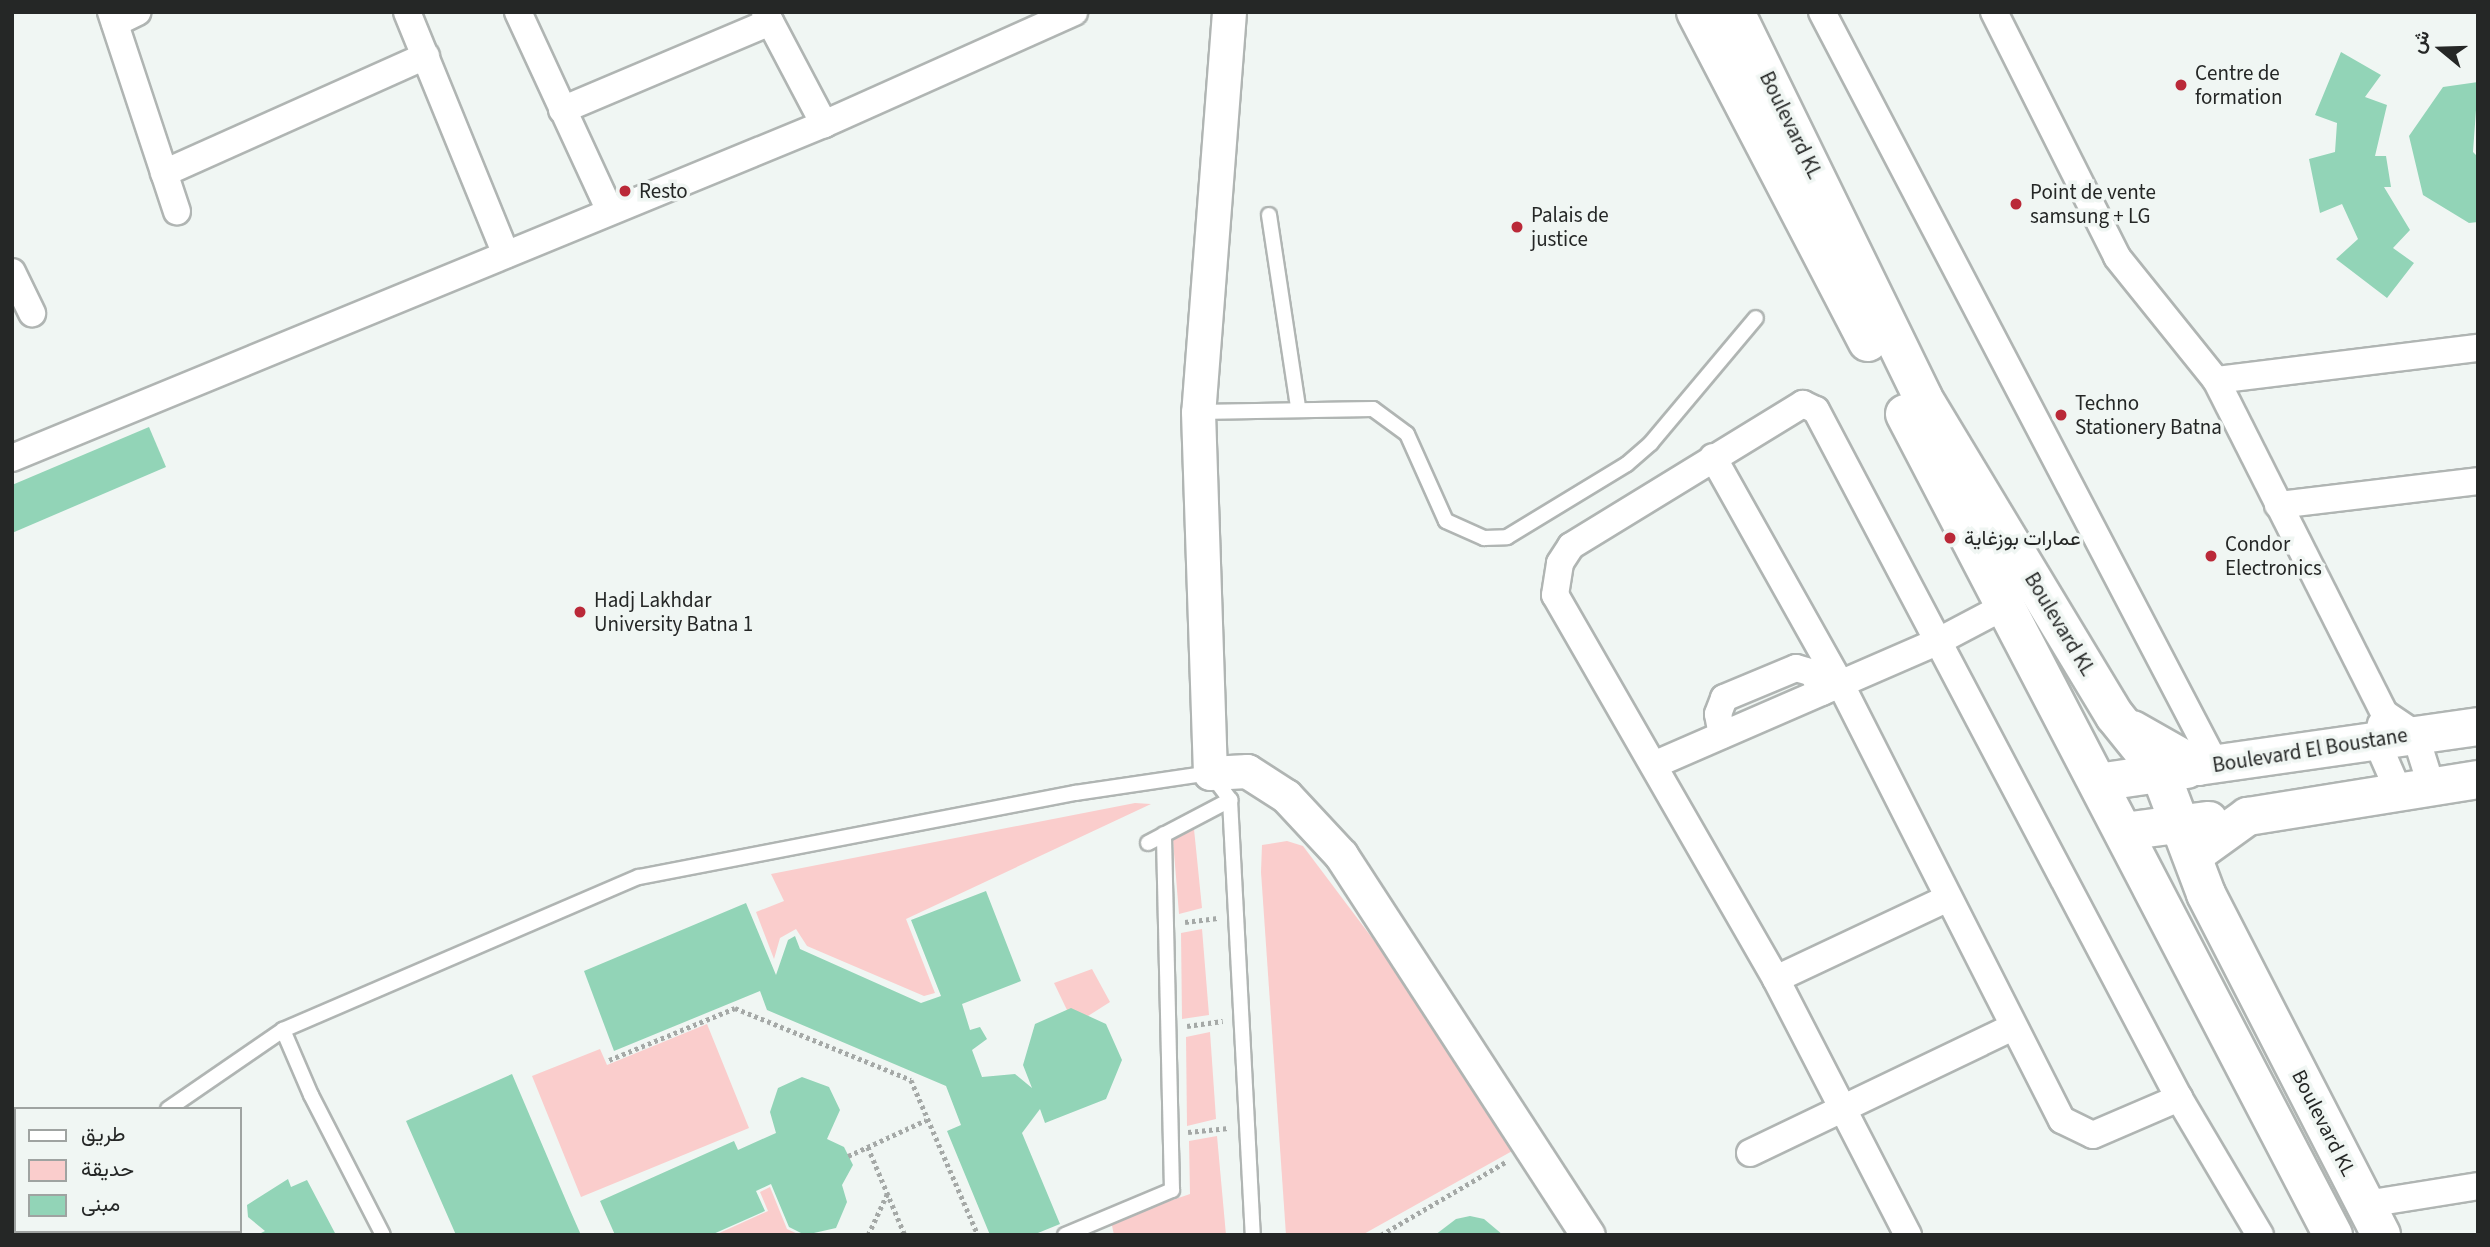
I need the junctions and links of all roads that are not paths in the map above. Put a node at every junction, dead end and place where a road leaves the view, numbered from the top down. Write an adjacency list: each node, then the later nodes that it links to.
1 (407, 12): 12 (street)
2 (518, 12): 13 (street)
3 (1074, 12): 11 (street)
4 (1229, 12): 26 (street)
5 (1696, 12): 31 (main road, Boulevard KL)
6 (1735, 12): 34 (main road, Boulevard KL)
7 (1822, 12): 39 (street)
8 (1994, 12): 24 (street)
9 (121, 16): 15 (street)
10 (767, 17): 13 (street); 14 (street)
11 (1020, 22): 14 (street)
12 (426, 57): 15 (street); 19 (street)
13 (562, 110): 17 (street)
14 (824, 124): 17 (street)
15 (164, 173): 16 (street)
16 (177, 211)
17 (610, 211): 19 (street)
18 (1269, 215): 25 (lane)
19 (506, 255): 28 (street)
20 (12, 272): 21 (street)
21 (32, 313)
22 (1756, 318): 25 (lane)
23 (2478, 348): 24 (street)
24 (2216, 380): 30 (street)
25 (1298, 407): 26 (lane)
26 (1198, 412): 41 (street)
27 (1713, 457): 32 (street); 33 (street); 38 (street)
28 (12, 458)
29 (2478, 481): 30 (street)
30 (2278, 505): 36 (street)
31 (2005, 606): 32 (street); 43 (main road, Boulevard KL)
32 (1937, 642): 33 (street); 54 (street)
33 (1831, 687): 38 (street); 50 (street)
34 (2115, 716): 39 (main road, Boulevard El Boustane); 40 (main road, Boulevard KL)
35 (2478, 726): 37 (main road, Boulevard El Boustane)
36 (2381, 727): 37 (main road, Boulevard El Boustane); 39 (main road, Boulevard El Boustane); 44 (street)
37 (2415, 734): 44 (street)
38 (1656, 764): 51 (street)
39 (2207, 766): 40 (main road)
40 (2160, 772): 43 (main road); 48 (main road, Boulevard KL)
41 (1210, 773): 45 (lane); 53 (lane); 64 (street)
42 (2478, 779): 44 (main road)
43 (2097, 782): 46 (main road, Boulevard KL)
44 (2414, 788): 48 (main road)
45 (1230, 800): 47 (lane); 63 (lane)
46 (2123, 831): 48 (main road); 66 (main road, Boulevard KL)
47 (1164, 834): 49 (lane); 62 (lane)
48 (2187, 839): 59 (main road, Boulevard KL)
49 (1148, 843)
50 (1946, 899): 51 (street); 52 (street)
51 (1776, 979): 56 (street)
52 (2013, 1027): 54 (street); 56 (street)
53 (284, 1030): 55 (lane); 61 (lane)
54 (2179, 1098): 65 (street)
55 (171, 1107)
56 (1844, 1110): 57 (street); 60 (street)
57 (1750, 1153)
58 (2478, 1186): 59 (street)
59 (2374, 1219)
60 (1902, 1233)
61 (383, 1235)
62 (1065, 1235)
63 (1253, 1235)
64 (1588, 1235)
65 (2259, 1235)
66 (2333, 1235)

